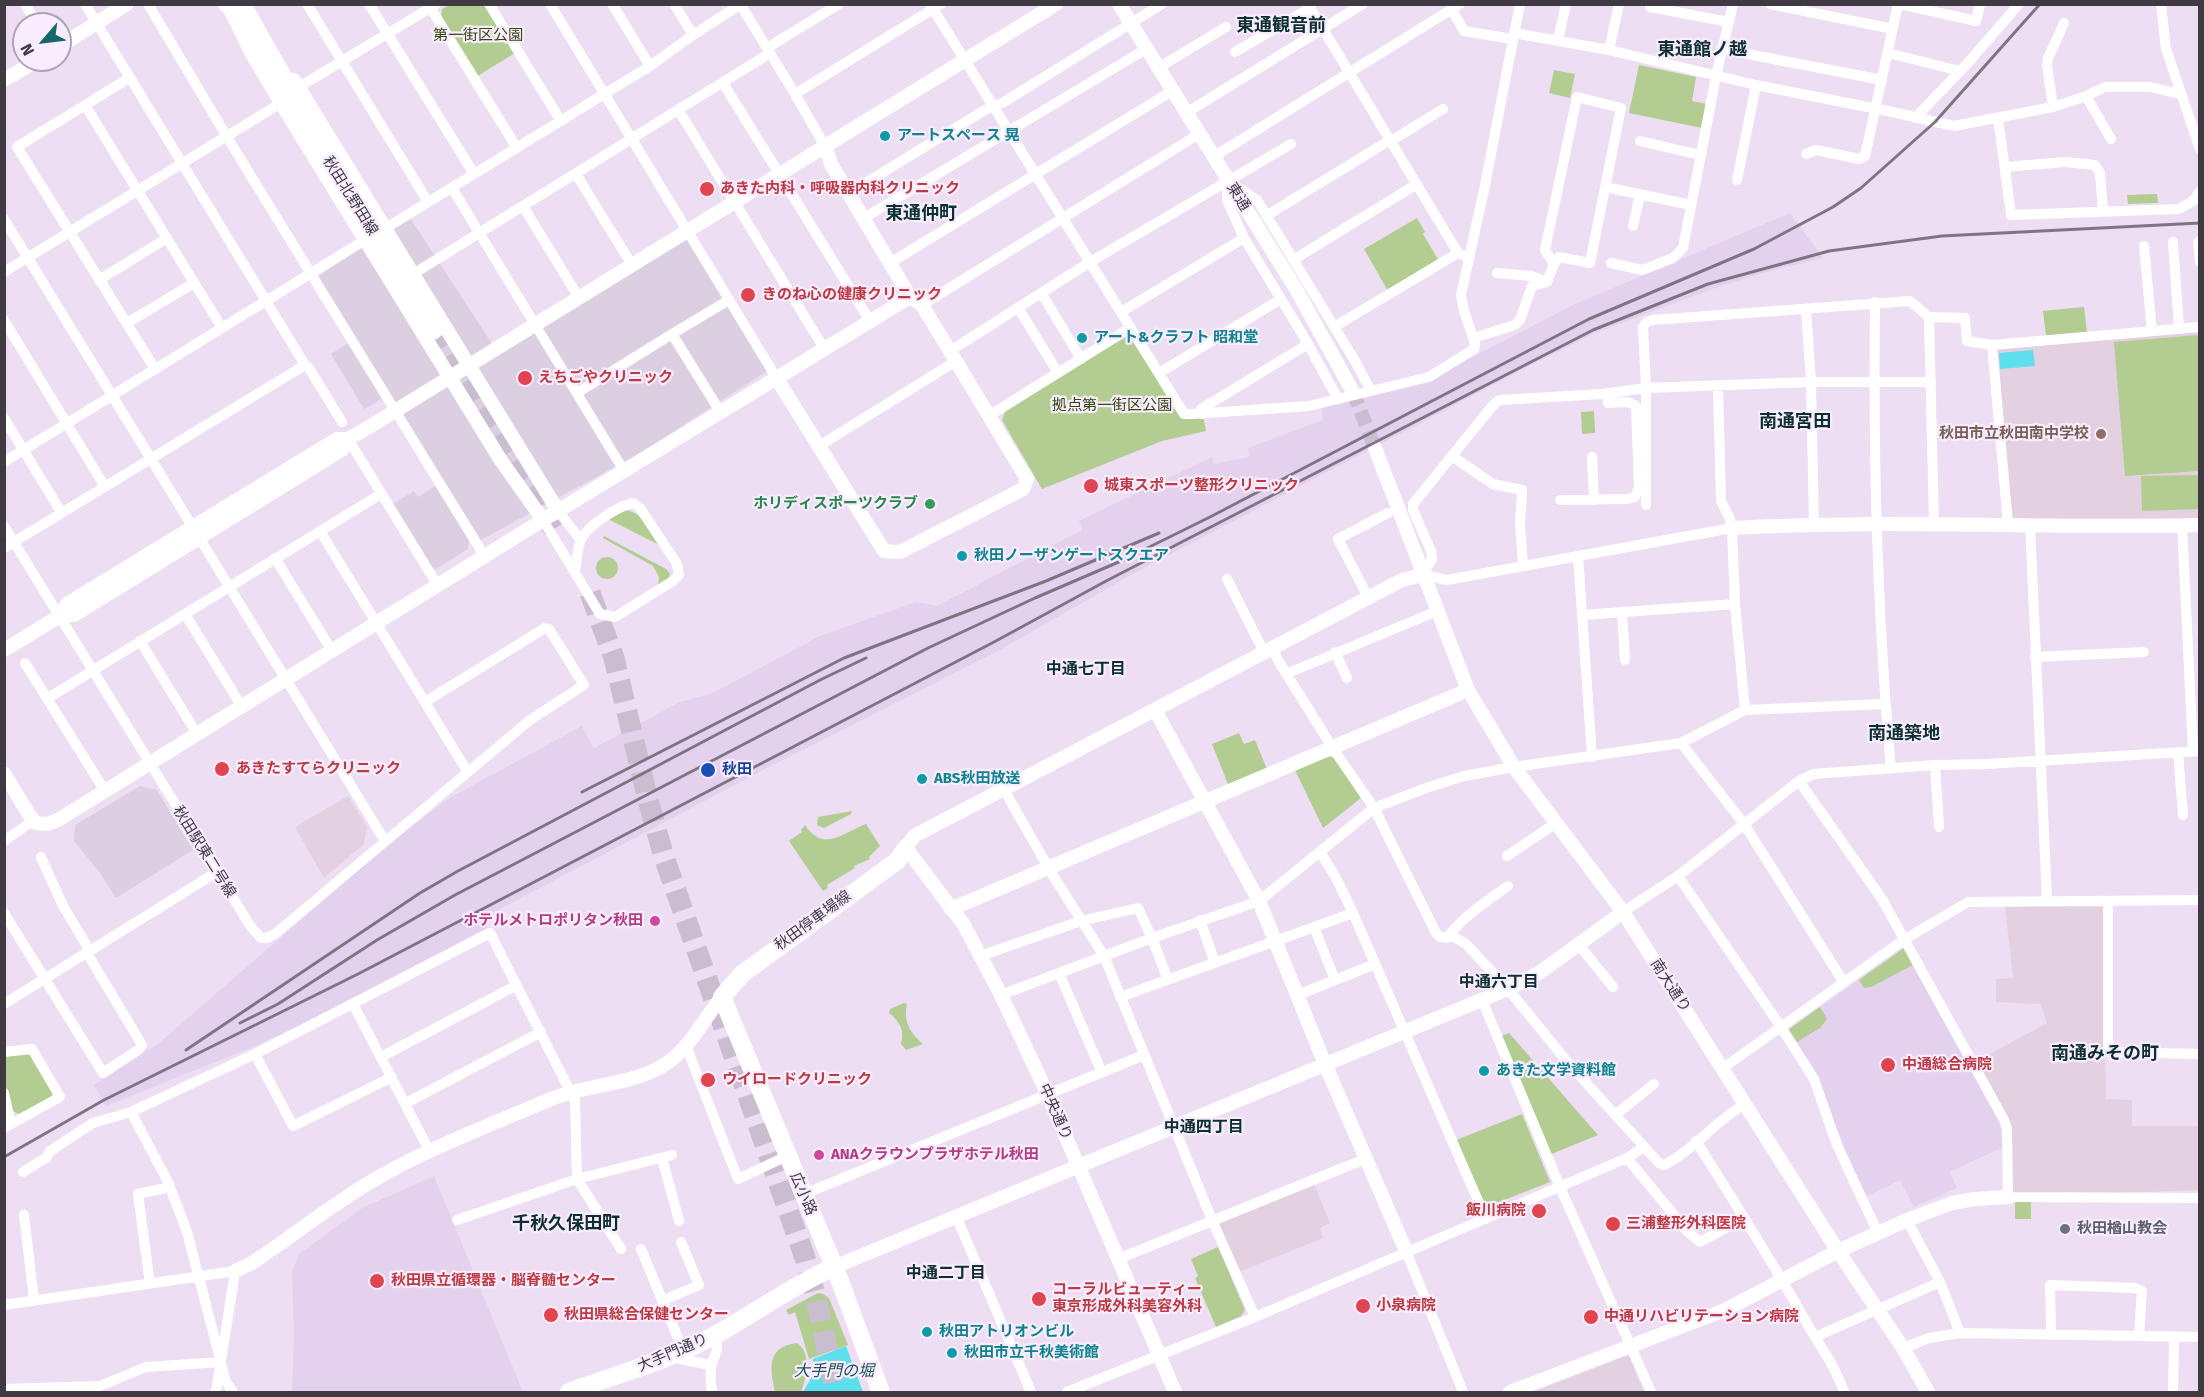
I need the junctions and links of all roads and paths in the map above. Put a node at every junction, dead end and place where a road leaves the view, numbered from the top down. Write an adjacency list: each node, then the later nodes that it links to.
1 (85, 4): 35 (street)
2 (128, 4): 35 (street)
3 (148, 4): 82 (street)
4 (240, 4): 51 (highway)
5 (247, 4): 63 (street)
6 (307, 4): 53 (street)
7 (369, 4): 40 (street)
8 (489, 4): 79 (street)
9 (550, 4): 65 (street)
10 (612, 4): 54 (street)
11 (674, 4): 41 (street)
12 (839, 4): 48 (street)
13 (1056, 4): 52 (street)
14 (1119, 4): 36 (street, 東通)
15 (1162, 4): 36 (street)
16 (1363, 4): 39 (street)
17 (1520, 4): 42 (street)
18 (1566, 4): 44 (street)
19 (1619, 4): 47 (street)
20 (1733, 4): 33 (street)
21 (1770, 4): 38 (street)
22 (1899, 4): 23 (street); 38 (street)
23 (1980, 4)
24 (2019, 4): 56 (street)
25 (2161, 4): 67 (street)
26 (228, 5): 51 (highway); 69 (street)
27 (740, 5): 41 (street); 48 (street)
28 (432, 6): 40 (street); 88 (street)
29 (935, 6): 52 (street); 66 (street)
30 (1309, 6): 39 (street); 49 (street)
31 (1456, 7): 42 (street); 57 (street)
32 (1650, 7): 33 (street)
33 (1729, 22): 46 (street)
34 (2064, 23): 72 (street)
35 (96, 24): 43 (street); 59 (street)
36 (1132, 24): 45 (street, 東通); 71 (street)
37 (1226, 27): 55 (street)
38 (1893, 29): 50 (street)
39 (1323, 30): 57 (street); 76 (street)
40 (388, 35): 53 (street); 96 (street)
41 (693, 35): 54 (street)
42 (1513, 36): 44 (street); 131 (street)
43 (72, 39)
44 (1558, 40): 47 (street)
45 (1146, 48): 55 (street, 東通); 80 (street)
46 (1722, 49): 58 (street); 60 (street)
47 (1609, 50): 58 (street)
48 (769, 51): 61 (street); 66 (street)
49 (1234, 52)
50 (1888, 53): 56 (street); 60 (street)
51 (271, 60): 166 (highway, 秋田北野田線)
52 (965, 60): 71 (street); 89 (street)
53 (342, 61): 63 (street); 110 (street)
54 (650, 66): 65 (street)
55 (1158, 68): 64 (street, 東通)
56 (1960, 71): 77 (street)
57 (1350, 74): 85 (street); 93 (street)
58 (1716, 76): 62 (street); 92 (street)
59 (129, 78): 70 (street); 94 (street)
60 (1882, 80): 74 (street)
61 (723, 83): 75 (street); 98 (street)
62 (1756, 85): 74 (street); 101 (street)
63 (299, 87): 119 (street)
64 (1172, 91): 76 (street, 東通); 99 (street)
65 (604, 94): 79 (street); 84 (street)
66 (795, 94): 89 (street)
67 (2180, 94): 68 (street); 90 (street)
68 (2086, 96): 72 (street); 83 (street)
69 (281, 103): 82 (street); 125 (street)
70 (85, 105): 106 (street); 121 (street)
71 (994, 107): 80 (street); 107 (street)
72 (2053, 107): 78 (street)
73 (1443, 109): 85 (street)
74 (1876, 109): 77 (street); 91 (street)
75 (679, 111): 84 (street); 109 (street)
76 (1186, 113): 81 (street, 東通)
77 (1915, 118): 78 (street)
78 (1998, 118): 95 (street)
79 (561, 121): 88 (street)
80 (1009, 131): 99 (street); 115 (street)
81 (1199, 134): 93 (street, 東通); 116 (street)
82 (227, 137): 94 (street); 141 (street)
83 (2110, 139)
84 (631, 141): 97 (street); 120 (street)
85 (1391, 141): 102 (street); 114 (street)
86 (1640, 141): 92 (street)
87 (1292, 144): 100 (street)
88 (517, 148): 96 (street)
89 (826, 148): 98 (street); 107 (street)
90 (2199, 149)
91 (1806, 154)
92 (1700, 155): 111 (street)
93 (1213, 157): 100 (street, 東通)
94 (182, 165): 106 (street); 151 (street)
95 (2005, 167): 113 (street); 113 (street)
96 (474, 174): 104 (street)
97 (576, 174): 112 (street); 138 (street)
98 (779, 174): 109 (street); 159 (street)
99 (1035, 174): 116 (street); 135 (street)
100 (1227, 180): 114 (street); 124 (street); 133 (street); 190 (street, 東通)
101 (1737, 180)
102 (1417, 184): 129 (street); 132 (street)
103 (1605, 187): 108 (street); 137 (street); 137 (street)
104 (452, 188): 110 (street); 122 (street)
105 (2199, 191): 113 (street)
106 (138, 192): 121 (street); 123 (street)
107 (849, 193): 115 (street)
108 (1640, 194): 111 (street); 118 (street)
109 (734, 201): 120 (street); 174 (street)
110 (428, 202): 119 (street)
111 (1691, 205): 136 (street)
112 (523, 206): 122 (street); 148 (street)
113 (2103, 211)
114 (1266, 216): 132 (street)
115 (864, 218): 135 (street)
116 (1063, 218): 133 (street); 153 (street)
117 (4, 219): 130 (street)
118 (1633, 226)
119 (386, 228): 142 (street)
120 (687, 232): 138 (street); 150 (street)
121 (70, 233): 130 (street); 143 (street)
122 (479, 233): 142 (street); 161 (street)
123 (166, 238): 143 (street); 145 (street)
124 (1244, 238): 149 (street); 156 (street)
125 (365, 240): 141 (street); 182 (street)
126 (2173, 242): 167 (street)
127 (2198, 242): 134 (street)
128 (2144, 246): 168 (street)
129 (1458, 253): 131 (street); 162 (street)
130 (28, 258): 139 (street); 193 (street)
131 (1469, 258): 171 (street)
132 (1293, 260): 162 (street)
133 (1090, 262): 146 (street); 156 (street)
134 (2199, 262)
135 (890, 263): 147 (street)
136 (1611, 263)
137 (1554, 264): 144 (street)
138 (632, 265): 148 (street)
139 (4, 272)
140 (1497, 273): 144 (street)
141 (312, 274): 151 (street); 195 (street)
142 (413, 274): 178 (street)
143 (99, 280): 160 (street)
144 (1547, 282): 171 (street)
145 (194, 283): 160 (street); 164 (street)
146 (1042, 294): 154 (street); 176 (street)
147 (910, 297): 153 (street); 159 (street)
148 (579, 298): 161 (street)
149 (1281, 298): 172 (street); 181 (street)
150 (729, 300): 170 (street); 183 (street)
151 (266, 302): 164 (street); 177 (street)
152 (1875, 302): 155 (street); 157 (street); 185 (street)
153 (922, 305): 175 (street)
154 (1019, 309): 175 (street); 180 (street)
155 (1806, 310): 184 (street); 188 (street)
156 (1121, 312): 165 (street)
157 (1929, 317): 173 (street); 186 (street)
158 (4, 320): 169 (street)
159 (870, 321): 174 (street)
160 (127, 323): 179 (street)
161 (535, 325): 178 (street); 191 (street)
162 (1334, 327): 189 (street)
163 (2199, 327): 167 (street)
164 (222, 328): 179 (street)
165 (1130, 328): 176 (street); 181 (street)
166 (433, 329)
167 (2180, 329): 168 (street)
168 (2152, 332): 173 (street)
169 (8, 334): 201 (street)
170 (672, 334): 191 (street); 196 (street)
171 (1473, 338): 189 (street)
172 (1308, 344): 194 (street); 197 (street)
173 (1992, 345): 221 (street)
174 (825, 350): 183 (street)
175 (953, 356): 198 (street); 203 (street)
176 (1081, 359): 180 (street)
177 (305, 365): 200 (street); 208 (street)
178 (468, 366): 182 (street); 216 (street)
179 (155, 369): 193 (street)
180 (1058, 373): 198 (street)
181 (1159, 374): 197 (street)
182 (450, 377): 195 (street); 219 (street)
183 (777, 379): 196 (street); 203 (street)
184 (1811, 382): 185 (street); 187 (street); 223 (street)
185 (1874, 382): 186 (street); 227 (street)
186 (1931, 382): 220 (street)
187 (1718, 387): 188 (street); 228 (street)
188 (1646, 388): 192 (street); 215 (street)
189 (1371, 391): 194 (street)
190 (1353, 392)
191 (577, 393): 210 (street)
192 (1608, 393): 206 (street); 214 (street)
193 (112, 396): 201 (street); 208 (street)
194 (1338, 399): 197 (street)
195 (396, 411): 202 (street); 234 (street)
196 (721, 413): 210 (street)
197 (1202, 414)
198 (990, 416): 203 (street)
199 (4, 418): 205 (street)
200 (342, 422)
201 (68, 424): 205 (street); 211 (street)
202 (348, 439): 212 (street); 230 (street)
203 (819, 446)
204 (1375, 448): 238 (street)
205 (24, 450): 209 (street); 217 (street)
206 (1452, 456): 236 (street); 238 (street)
207 (1592, 457): 214 (street)
208 (150, 459): 211 (street); 230 (street)
209 (4, 462)
210 (624, 471): 216 (street)
211 (105, 487): 217 (street)
212 (381, 494): 229 (street); 241 (street)
213 (1560, 500): 214 (street)
214 (1594, 500)
215 (1646, 506)
216 (558, 511): 219 (street); 231 (street)
217 (61, 512): 232 (street)
218 (1388, 513): 242 (street)
219 (543, 520): 234 (street); 237 (street)
220 (1934, 524): 221 (street); 227 (street)
221 (2008, 524): 222 (street)
222 (2030, 524): 224 (street); 258 (street)
223 (1814, 525): 227 (street); 228 (street)
224 (2182, 525): 225 (street); 251 (street)
225 (2199, 525)
226 (4, 526): 232 (street, 秋田駅東二号線)
227 (1877, 526): 268 (street)
228 (1732, 528): 233 (street); 243 (street)
229 (320, 531): 235 (street); 249 (street)
230 (196, 533): 240 (street); 248 (street)
231 (580, 539): 237 (street); 237 (street)
232 (9, 545): 248 (street, 秋田駅東二号線)
233 (1578, 556): 236 (street); 247 (street)
234 (485, 557): 241 (street)
235 (275, 558): 240 (street); 255 (street)
236 (1523, 566): 238 (street)
237 (575, 570)
238 (1423, 575): 242 (street); 244 (street, 南大通り)
239 (1227, 579): 254 (street)
240 (229, 586): 246 (street); 264 (street)
241 (438, 586): 249 (street)
242 (1368, 597): 254 (street)
243 (1735, 604): 245 (street); 271 (street)
244 (1437, 611): 256 (street); 265 (street, 南大通り)
245 (1622, 612): 247 (street); 259 (street)
246 (185, 614): 252 (street); 269 (street)
247 (1582, 615): 277 (street)
248 (60, 616): 253 (street); 261 (street, 秋田駅東二号線)
249 (377, 624): 255 (street); 267 (street)
250 (2199, 633): 251 (street)
251 (2188, 634): 275 (street)
252 (140, 641): 261 (street); 272 (street)
253 (4, 650)
254 (1268, 650): 262 (street); 270 (street)
255 (332, 651): 264 (street)
256 (1335, 652): 262 (street); 263 (street)
257 (2145, 652): 258 (street)
258 (2035, 657): 278 (street)
259 (1625, 660)
260 (25, 663): 266 (street)
261 (93, 670): 266 (street); 279 (street, 秋田駅東二号線)
262 (1286, 674): 274 (street)
263 (1347, 678)
264 (285, 680): 269 (street); 296 (street)
265 (1468, 690): 274 (street); 281 (street, 南大通り)
266 (48, 698): 287 (street)
267 (425, 702): 283 (street); 283 (street)
268 (1885, 704): 271 (street); 282 (street)
269 (242, 707): 272 (street)
270 (1155, 710): 286 (street); 288 (street)
271 (1745, 710): 273 (street)
272 (197, 734): 279 (street)
273 (1681, 743): 277 (street); 293 (street)
274 (1332, 747): 288 (street); 289 (street)
275 (2196, 751): 276 (street)
276 (2178, 752): 278 (street); 290 (street)
277 (1592, 756): 281 (street)
278 (2042, 760): 280 (street); 305 (street)
279 (150, 763): 287 (street); 302 (street, 秋田駅東二号線)
280 (1935, 765): 282 (street); 294 (street)
281 (1514, 767): 289 (street); 292 (street, 南大通り)
282 (1891, 768): 285 (street)
283 (467, 771): 296 (street)
284 (4, 773): 291 (street)
285 (1799, 782): 293 (street); 318 (street)
286 (1003, 788): 297 (street); 301 (street)
287 (105, 791): 291 (street)
288 (1204, 801): 301 (street); 307 (street)
289 (1374, 808): 298 (street); 317 (street)
290 (2182, 815)
291 (34, 820): 295 (street)
292 (1556, 823): 299 (street); 310 (street, 南大通り)
293 (1744, 824): 303 (street); 330 (street)
294 (1940, 826)
295 (4, 841)
296 (385, 841): 302 (street, 秋田駅東二号線)
297 (906, 848): 309 (street, 中央通り); 336 (main road, 秋田停車場線)
298 (1320, 852): 307 (street); 312 (street)
299 (1507, 856)
300 (41, 857): 321 (street)
301 (1048, 866): 309 (street); 314 (street)
302 (217, 872): 321 (street)
303 (1678, 876): 310 (street); 341 (street)
304 (1508, 886): 317 (street)
305 (2048, 900): 308 (street); 318 (street)
306 (2199, 900): 308 (street)
307 (1259, 901): 313 (street); 319 (street)
308 (2108, 901): 347 (street)
309 (951, 909): 322 (street, 中央通り)
310 (1623, 912): 320 (street); 351 (street, 南大通り)
311 (4, 913): 327 (street)
312 (1353, 913): 315 (street); 325 (street)
313 (1200, 920): 316 (street); 324 (street)
314 (1081, 921): 316 (street); 322 (street); 323 (street)
315 (1314, 927): 319 (street); 329 (street)
316 (1152, 938): 323 (street); 328 (street)
317 (1447, 938): 333 (street)
318 (1905, 939): 330 (street); 376 (street)
319 (1276, 942): 324 (street); 335 (street)
320 (1578, 944): 332 (street); 333 (street)
321 (88, 952): 327 (street); 327 (street)
322 (980, 956): 334 (street, 中央通り)
323 (1104, 956): 326 (street); 337 (street)
324 (1215, 963): 328 (street)
325 (1375, 964): 329 (street); 343 (street)
326 (1059, 973): 334 (street); 352 (street)
327 (45, 979): 339 (street)
328 (1168, 980): 337 (street)
329 (1335, 980): 335 (street)
330 (1843, 981): 341 (street)
331 (517, 985): 340 (street); 342 (street); 349 (street)
332 (1613, 987)
333 (1508, 989): 338 (street); 361 (street)
334 (1001, 995): 357 (street, 中央通り)
335 (1298, 995): 350 (street)
336 (722, 997): 344 (street); 367 (main road, 広小路)
337 (1120, 997): 348 (street)
338 (1482, 1000): 343 (street); 374 (street)
339 (4, 1004)
340 (353, 1004): 346 (street); 349 (street)
341 (1781, 1027): 351 (street); 386 (street)
342 (541, 1032): 355 (street); 358 (street)
343 (1404, 1032): 350 (street); 381 (street)
344 (686, 1046): 355 (street); 367 (street)
345 (4, 1052): 362 (street)
346 (255, 1054): 353 (street); 360 (street)
347 (2199, 1054)
348 (1144, 1055): 352 (street); 363 (street)
349 (381, 1057): 353 (street)
350 (1325, 1064): 363 (street); 369 (street)
351 (1723, 1068): 359 (street, 南大通り)
352 (1102, 1073): 357 (street)
353 (392, 1077): 358 (street)
354 (1654, 1084): 361 (street)
355 (571, 1091): 366 (street); 372 (street)
356 (4, 1093): 362 (street)
357 (1048, 1095): 370 (street, 中央通り); 375 (street)
358 (406, 1103): 366 (street)
359 (1745, 1104): 364 (street); 391 (street, 南大通り)
360 (131, 1112): 371 (street); 373 (street)
361 (1615, 1115): 365 (street)
362 (8, 1126)
363 (1174, 1126): 370 (street); 383 (street)
364 (1696, 1141): 365 (street); 380 (street)
365 (1644, 1147): 368 (street)
366 (430, 1152): 394 (street)
367 (787, 1156): 375 (main road, 広小路)
368 (1627, 1158): 374 (street); 380 (street)
369 (1365, 1159): 383 (street); 390 (street)
370 (1078, 1166): 379 (street); 392 (street, 中央通り)
371 (23, 1172)
372 (577, 1179): 382 (street); 385 (street); 388 (street)
373 (170, 1187): 395 (street); 398 (street)
374 (1560, 1187): 381 (street); 411 (street)
375 (804, 1194): 393 (main road, 広小路)
376 (2008, 1197): 377 (street); 384 (street)
377 (2199, 1198)
378 (24, 1215): 399 (street)
379 (957, 1216): 393 (street); 423 (street)
380 (1744, 1218): 396 (street)
381 (1486, 1219): 390 (street)
382 (457, 1220)
383 (1212, 1220): 392 (street); 403 (street)
384 (1907, 1220): 386 (street); 397 (street)
385 (679, 1221)
386 (1878, 1233): 391 (street)
387 (681, 1242): 400 (street)
388 (621, 1249)
389 (641, 1249): 400 (street)
390 (1406, 1251): 403 (street); 426 (street)
391 (1838, 1251): 396 (street); 402 (street, 南大通り)
392 (1118, 1259): 414 (street, 中央通り)
393 (834, 1267): 406 (main road, 大手門通り); 422 (main road, 広小路)
394 (234, 1275): 395 (street); 415 (street)
395 (199, 1277): 398 (street); 415 (street)
396 (1784, 1281): 410 (street); 411 (street)
397 (1940, 1282): 402 (street); 404 (street)
398 (150, 1284): 399 (street)
399 (34, 1300): 401 (street)
400 (662, 1301): 413 (street)
401 (4, 1305)
402 (1876, 1309): 410 (street); 412 (street, 南大通り)
403 (1255, 1317): 414 (street)
404 (1960, 1333): 405 (street); 412 (street)
405 (2051, 1333): 407 (street); 407 (street)
406 (714, 1335): 413 (main road, 大手門通り); 416 (street)
407 (2139, 1335): 408 (street)
408 (2172, 1336): 409 (street); 431 (street)
409 (2199, 1336)
410 (1815, 1337): 429 (street)
411 (1631, 1345): 427 (street); 428 (street)
412 (1903, 1348): 430 (street, 南大通り)
413 (678, 1352): 416 (street); 420 (main road, 大手門通り)
414 (1159, 1354): 424 (street); 425 (street, 中央通り)
415 (221, 1362): 417 (street); 418 (street); 419 (street)
416 (711, 1365): 421 (street)
417 (4, 1389)
418 (216, 1392)
419 (232, 1392)
420 (569, 1392)
421 (712, 1392)
422 (881, 1392)
423 (1031, 1392)
424 (1067, 1392)
425 (1175, 1392)
426 (1463, 1392)
427 (1510, 1392)
428 (1651, 1392)
429 (1844, 1392)
430 (1928, 1392)
431 (2173, 1392)

